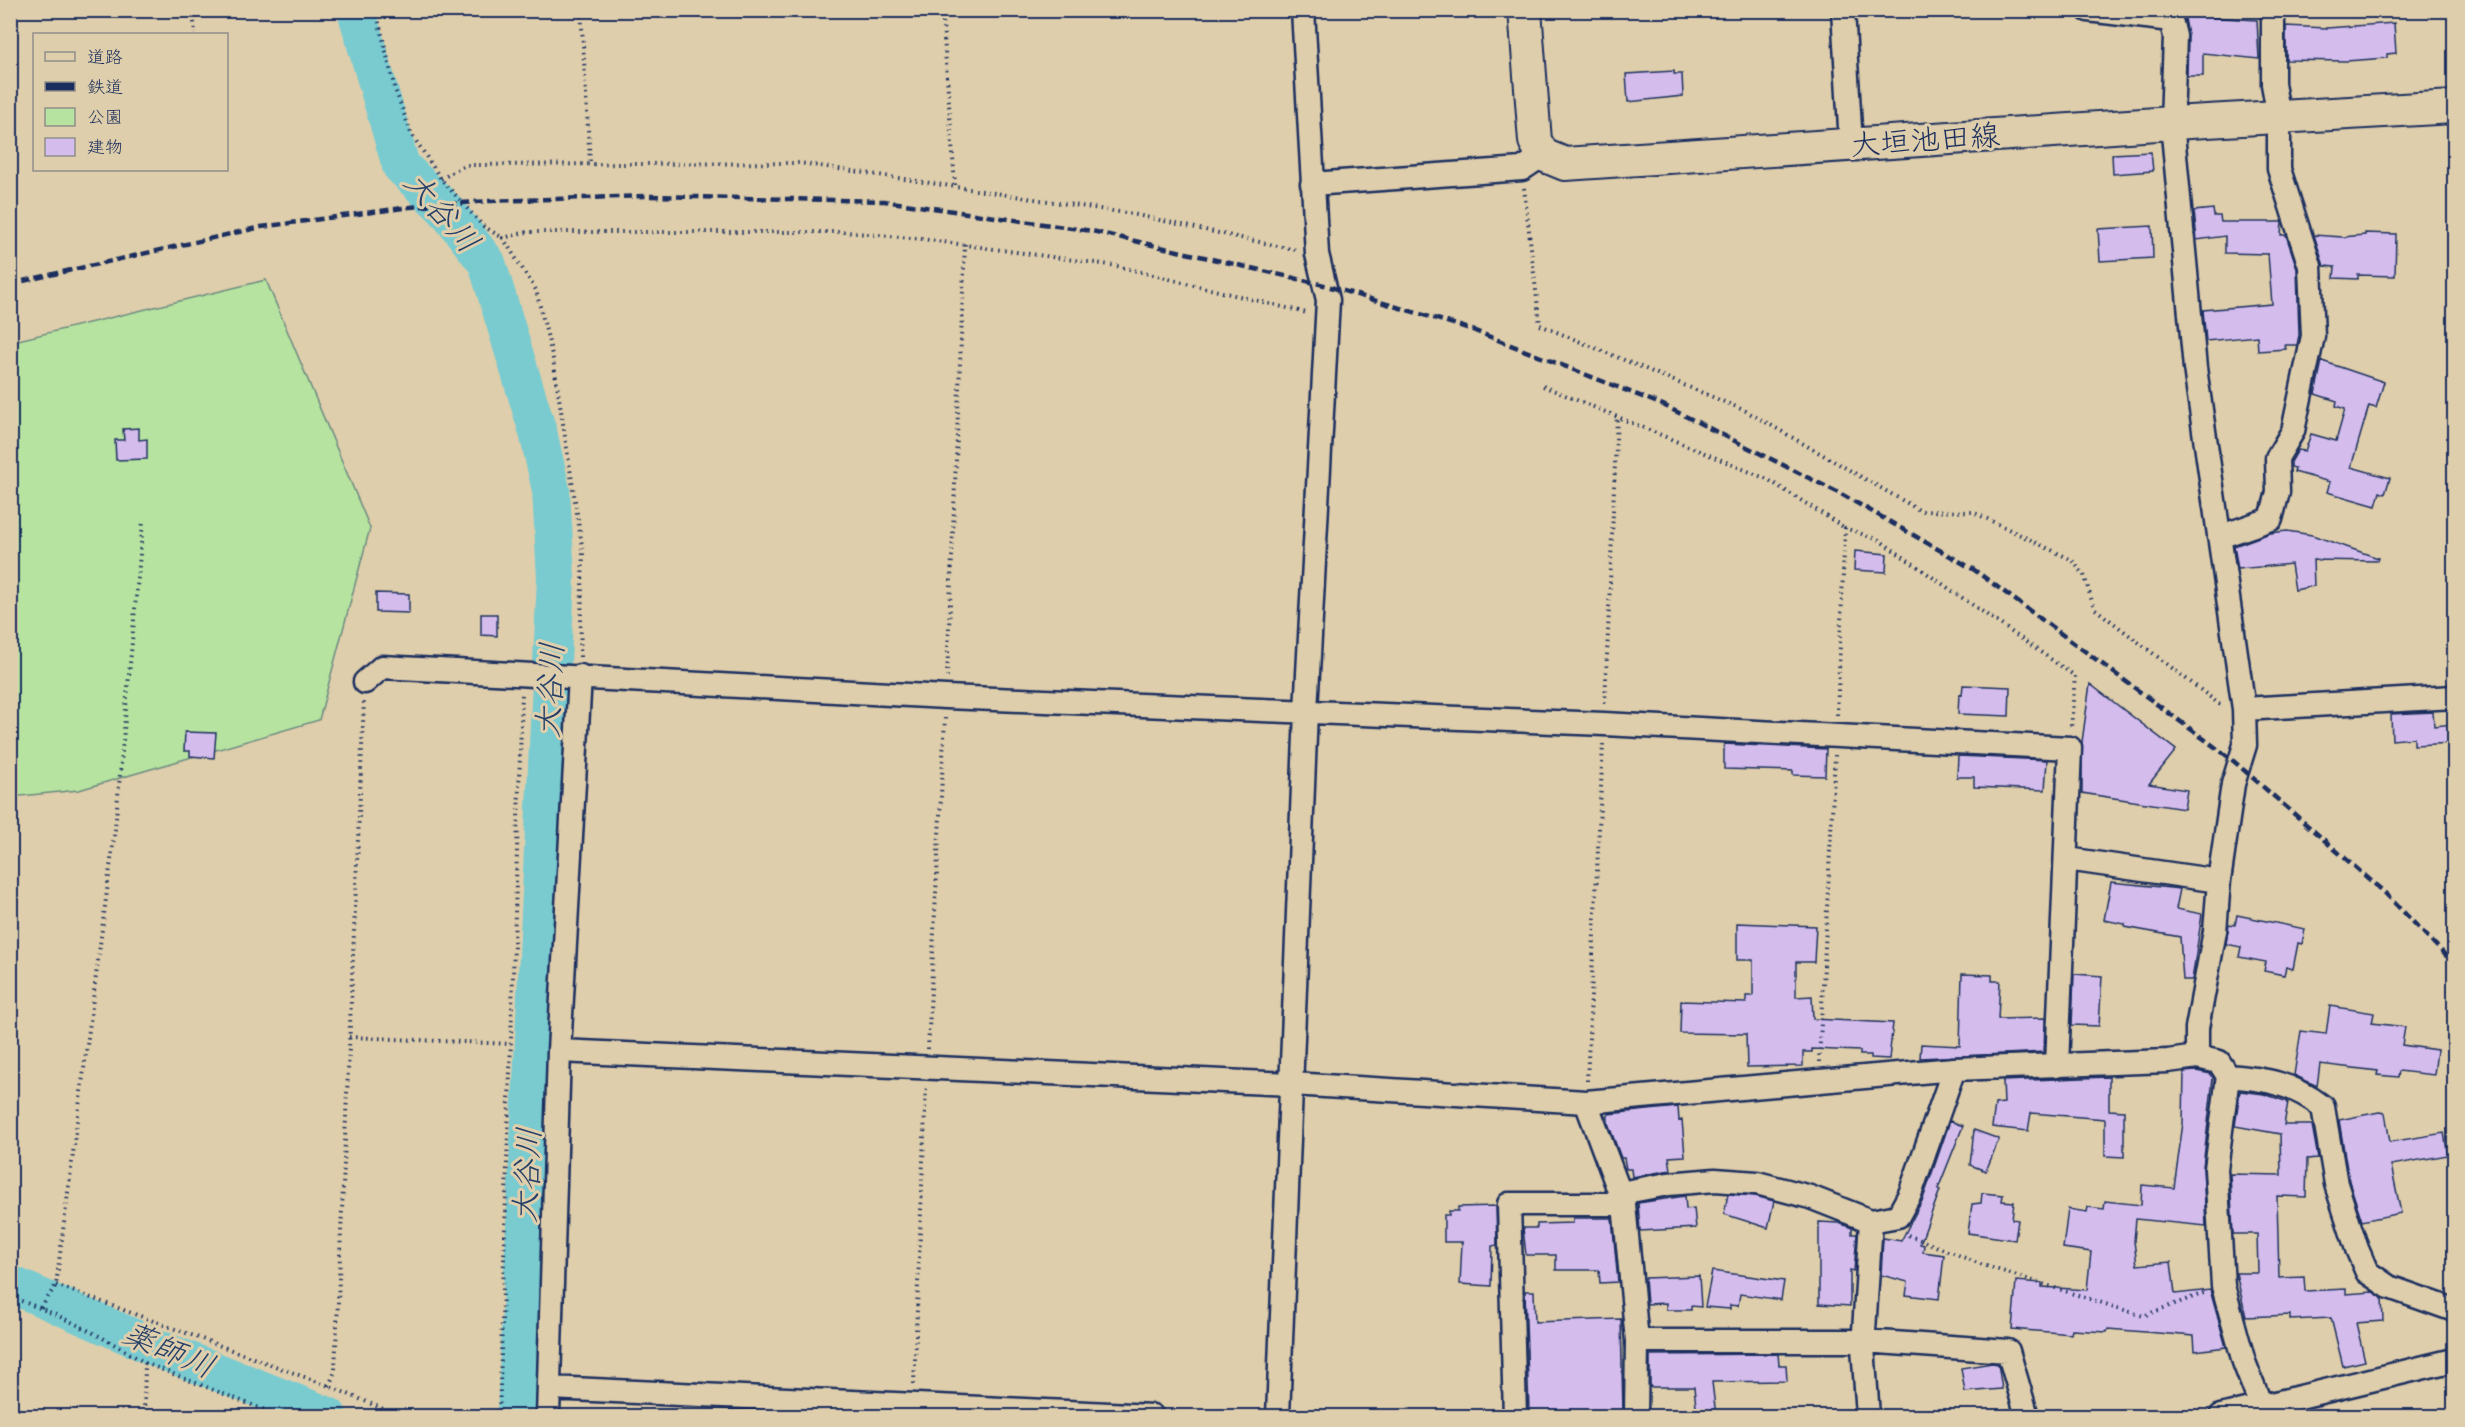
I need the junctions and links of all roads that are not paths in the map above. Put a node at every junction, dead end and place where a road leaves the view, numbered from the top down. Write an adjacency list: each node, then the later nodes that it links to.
1 (1303, 10): 12 (street)
2 (1525, 10): 11 (main road)
3 (1843, 10): 10 (street)
4 (2088, 10): 6 (street)
5 (2273, 10): 8 (street)
6 (2175, 15): 9 (street)
7 (2454, 107): 8 (main road, 大垣池田線)
8 (2279, 117): 9 (main road, 大垣池田線); 13 (street)
9 (2172, 123): 10 (main road, 大垣池田線); 13 (street)
10 (1851, 145): 11 (main road, 大垣池田線)
11 (1533, 162): 12 (street)
12 (1312, 184): 18 (street)
13 (2219, 537): 17 (street)
14 (575, 676): 15 (street); 18 (street); 21 (street)
15 (365, 682)
16 (2454, 697): 17 (street)
17 (2244, 709): 20 (street)
18 (1306, 711): 19 (street); 26 (street)
19 (2067, 859): 20 (street); 23 (street)
20 (2219, 881): 22 (street)
21 (559, 1051): 26 (street); 34 (street)
22 (2197, 1057): 23 (street); 25 (street)
23 (2057, 1066): 24 (street)
24 (1954, 1069): 27 (street); 29 (street)
25 (2228, 1076): 30 (street); 35 (street)
26 (1292, 1084): 27 (street); 38 (street)
27 (1586, 1102): 28 (street)
28 (1622, 1199): 29 (street); 31 (street); 39 (street)
29 (1871, 1221): 32 (street)
30 (2454, 1310)
31 (1637, 1341): 32 (street); 40 (street)
32 (1864, 1341): 41 (street); 42 (street)
33 (2454, 1360): 35 (street)
34 (550, 1388): 36 (street); 37 (street)
35 (2263, 1412): 43 (street)
36 (548, 1416)
37 (1152, 1416)
38 (1278, 1416)
39 (1515, 1416)
40 (1636, 1416)
41 (1868, 1416)
42 (2027, 1416)
43 (2222, 1416)

